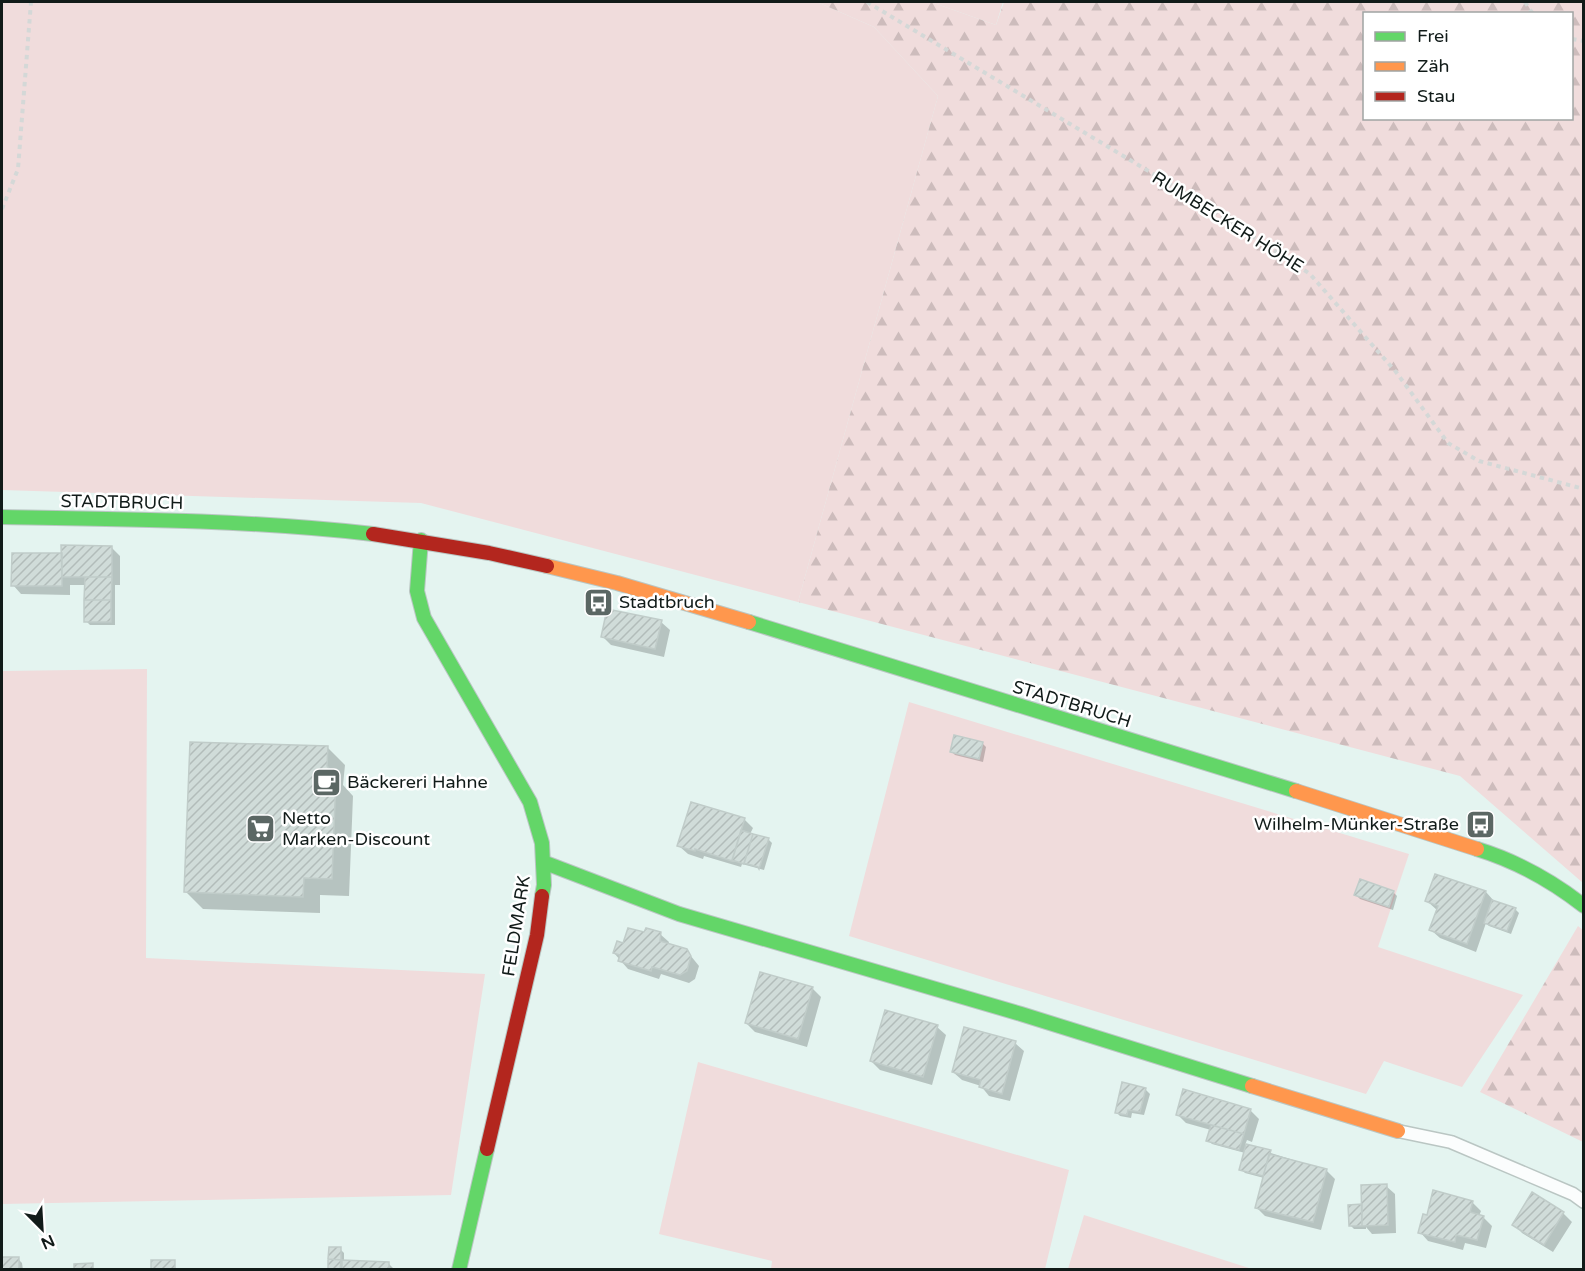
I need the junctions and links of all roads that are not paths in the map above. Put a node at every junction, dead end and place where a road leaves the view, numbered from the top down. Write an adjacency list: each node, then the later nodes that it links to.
1 (2, 517): 2 (street, STADTBRUCH)
2 (421, 540): 3 (street, FELDMARK); 4 (street, STADTBRUCH)
3 (543, 862): 5 (street); 7 (street, FELDMARK)
4 (1584, 906)
5 (1398, 1131): 6 (lane)
6 (1584, 1202)
7 (459, 1269)

